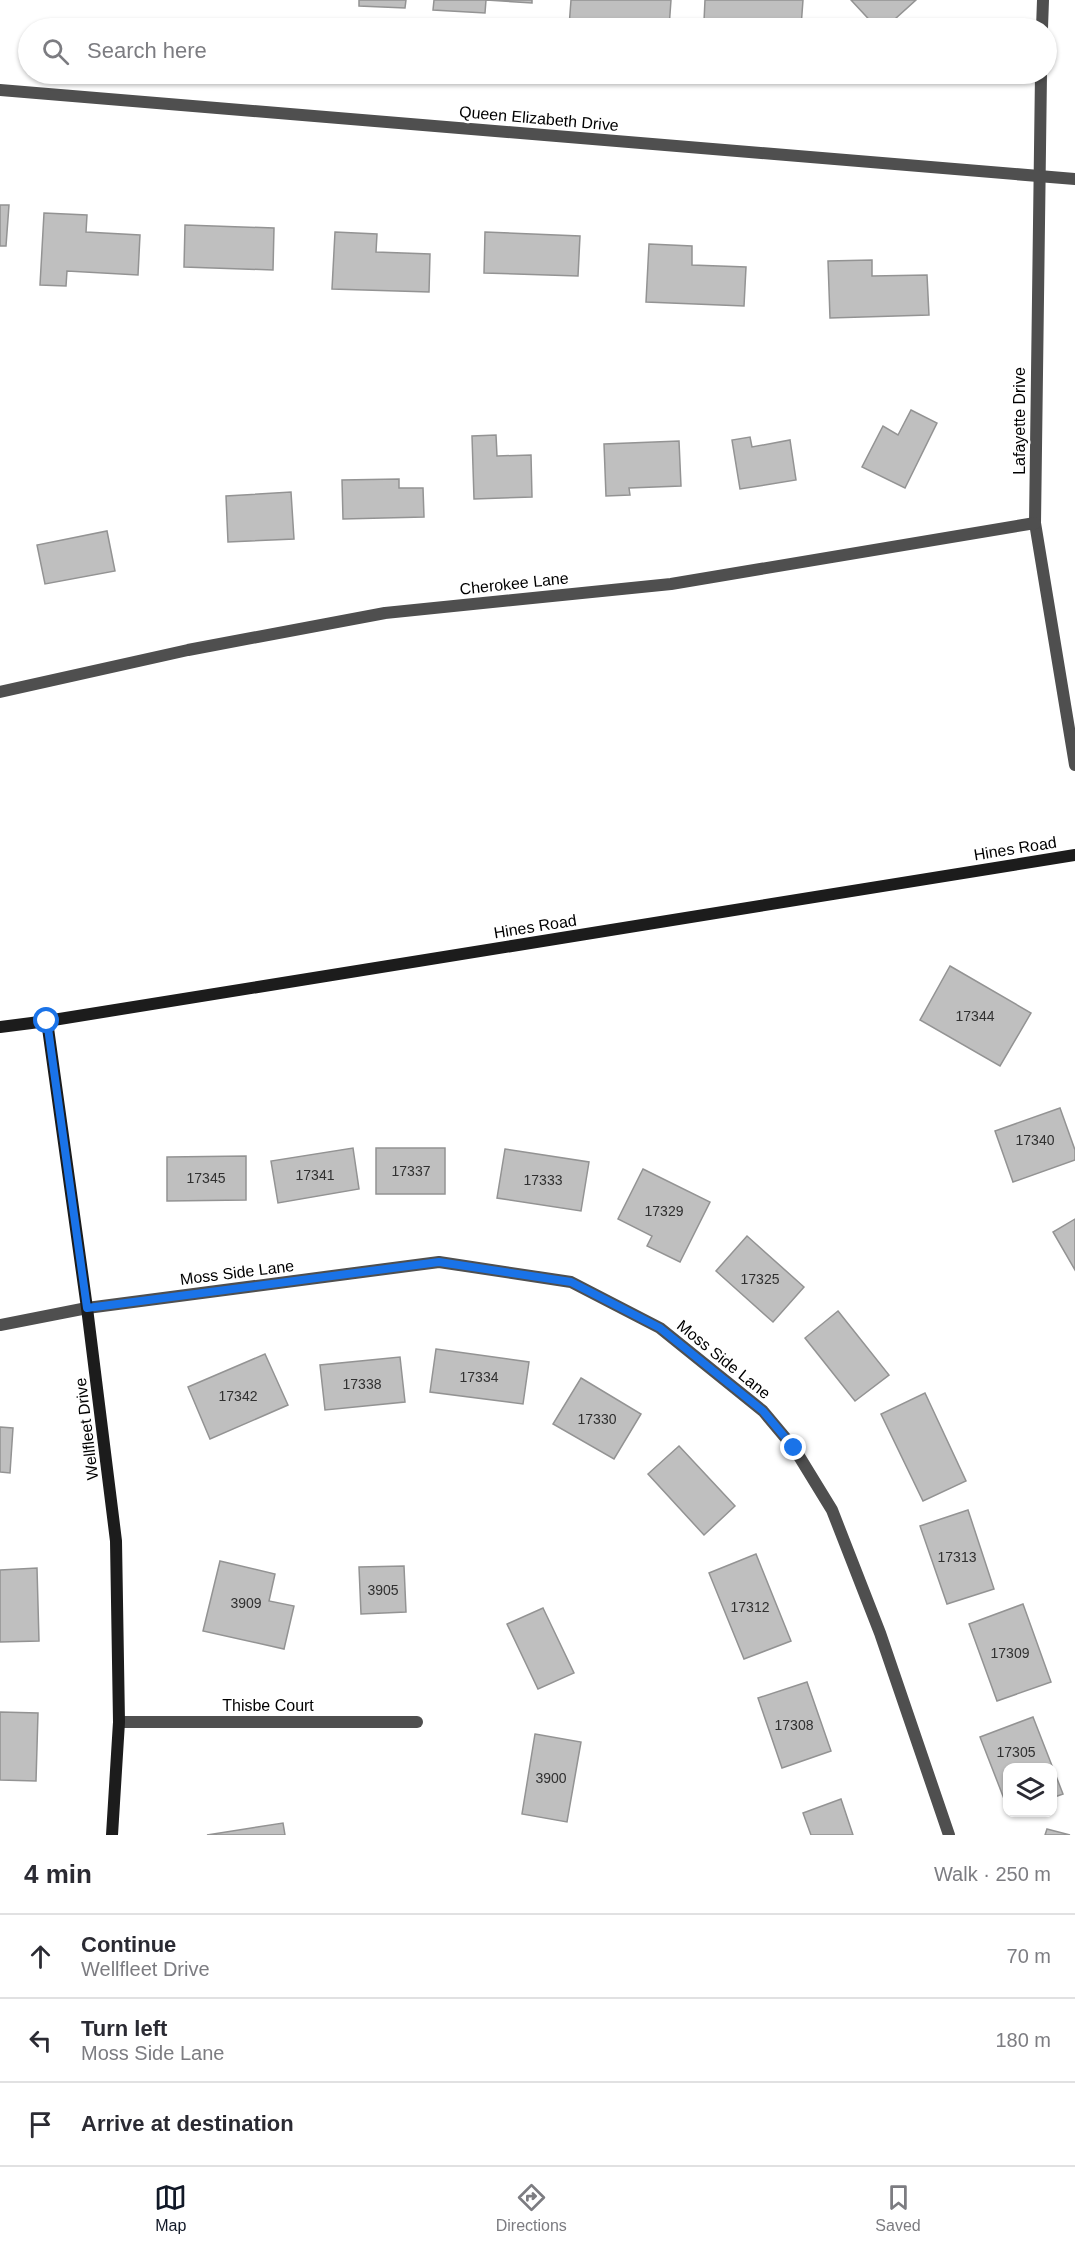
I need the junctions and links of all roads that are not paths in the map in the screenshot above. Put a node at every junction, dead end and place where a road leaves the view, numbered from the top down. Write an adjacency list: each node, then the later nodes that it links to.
1 (1043, 0): 2 (street)
2 (1042, 18)
3 (1041, 84): 5 (street, Lafayette Drive)
4 (0, 90): 5 (street, Queen Elizabeth Drive)
5 (1038, 176): 6 (street, Queen Elizabeth Drive); 7 (street, Lafayette Drive)
6 (1075, 179)
7 (1035, 523): 8 (street, Cherokee Lane); 9 (street, Lafayette Drive)
8 (0, 692)
9 (1075, 765)
10 (1075, 855): 11 (street, Hines Road)
11 (47, 1021): 12 (street, Hines Road); 13 (street, Wellfleet Drive)
12 (0, 1027)
13 (87, 1308): 14 (street, Moss Side Lane); 15 (street, Wellfleet Drive); 18 (street, Moss Side Lane)
14 (0, 1325)
15 (119, 1722): 16 (street, Thisbe Court); 17 (street, Wellfleet Drive)
16 (417, 1722)
17 (112, 1835)
18 (949, 1835)

